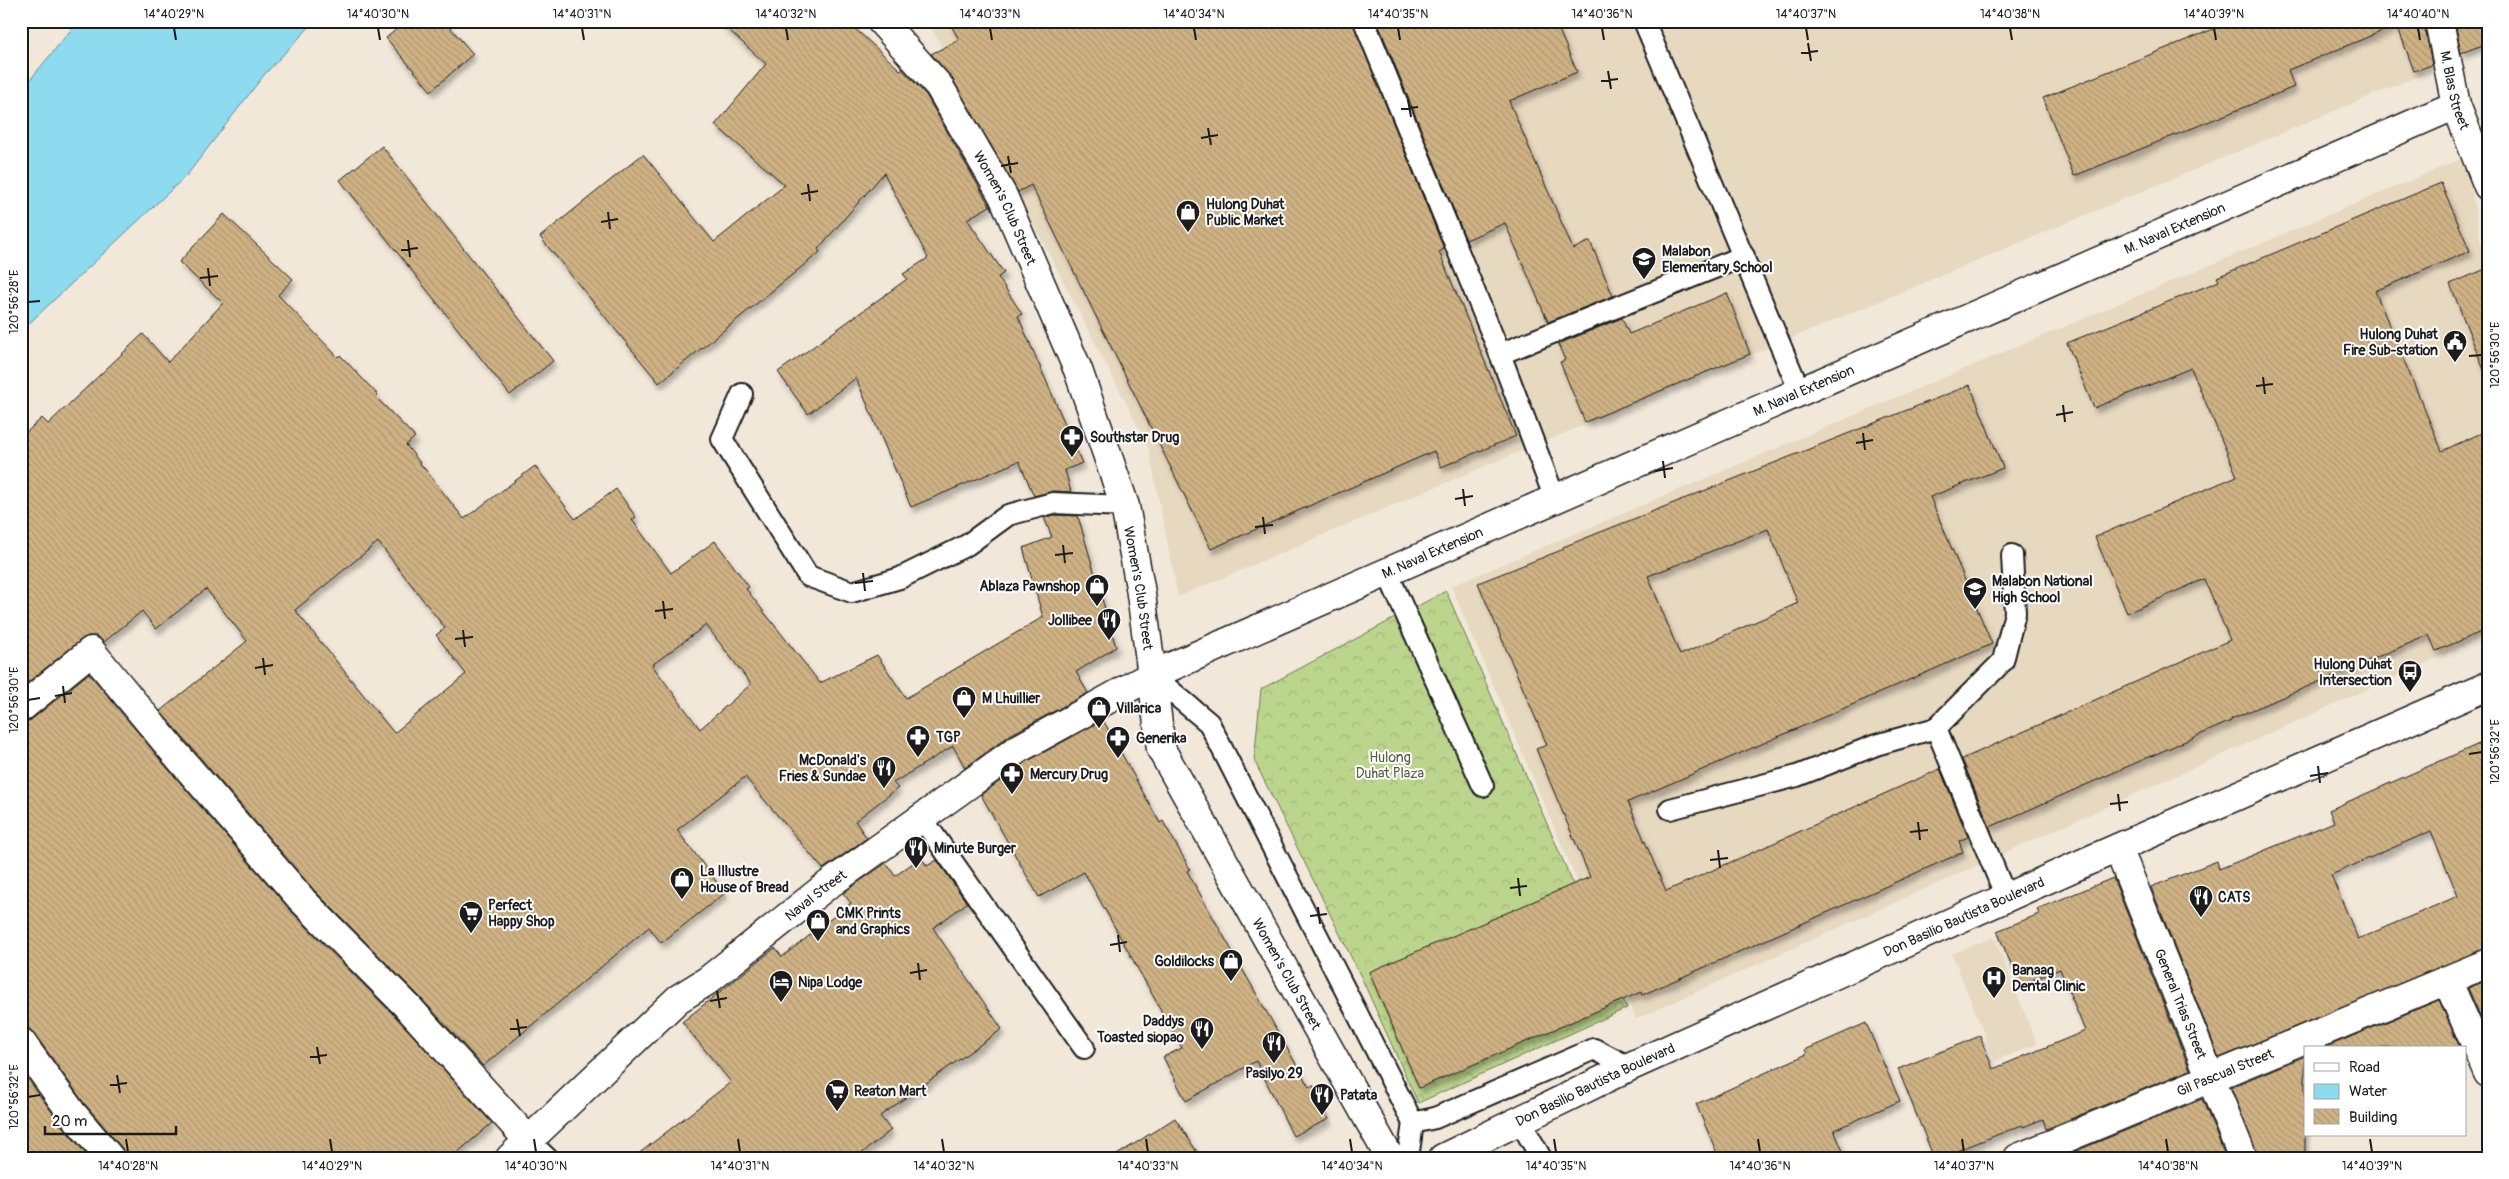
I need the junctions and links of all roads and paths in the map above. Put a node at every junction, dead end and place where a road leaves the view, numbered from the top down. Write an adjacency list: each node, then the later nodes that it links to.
1 (882, 21): 12 (street, Women's Club Street)
2 (1364, 21): 8 (lane)
3 (1644, 21): 7 (lane)
4 (2439, 21): 5 (street, M. Blas Street)
5 (2456, 105): 6 (street, M. Blas Street); 9 (street, M. Naval Extension)
6 (2488, 186)
7 (1744, 256): 8 (lane); 9 (lane)
8 (1500, 354): 11 (lane)
9 (1800, 392): 11 (street, M. Naval Extension)
10 (742, 394): 12 (lane)
11 (1555, 500): 14 (street, M. Naval Extension)
12 (1125, 506): 15 (street, Women's Club Street)
13 (2012, 555): 18 (lane)
14 (1387, 572): 15 (street, M. Naval Extension); 19 (lane)
15 (1152, 676): 21 (street, Naval Street); 32 (lane); 35 (street, Women's Club Street)
16 (2488, 686): 22 (street, Don Basilio Bautista Boulevard)
17 (21, 708): 33 (street)
18 (1936, 728): 20 (lane); 23 (lane)
19 (1483, 786)
20 (1670, 808)
21 (921, 817): 27 (lane); 33 (street, Naval Street)
22 (2118, 848): 23 (street, Don Basilio Bautista Boulevard); 30 (street, General Trias Street)
23 (2006, 897): 28 (street, Don Basilio Bautista Boulevard)
24 (2488, 962): 25 (street, Gil Pascual Street)
25 (2447, 980): 29 (street); 30 (street, Gil Pascual Street)
26 (21, 1042): 34 (street)
27 (1084, 1048)
28 (1629, 1067): 31 (street, Don Basilio Bautista Boulevard); 32 (lane)
29 (2488, 1073)
30 (2211, 1078): 39 (street, Gil Pascual Street); 40 (street, General Trias Street)
31 (1519, 1119): 37 (street, Don Basilio Bautista Boulevard); 38 (lane)
32 (1413, 1123): 36 (lane)
33 (528, 1152)
34 (110, 1158)
35 (1390, 1158)
36 (1408, 1158)
37 (1443, 1158)
38 (1541, 1158)
39 (2018, 1158)
40 (2243, 1158)

